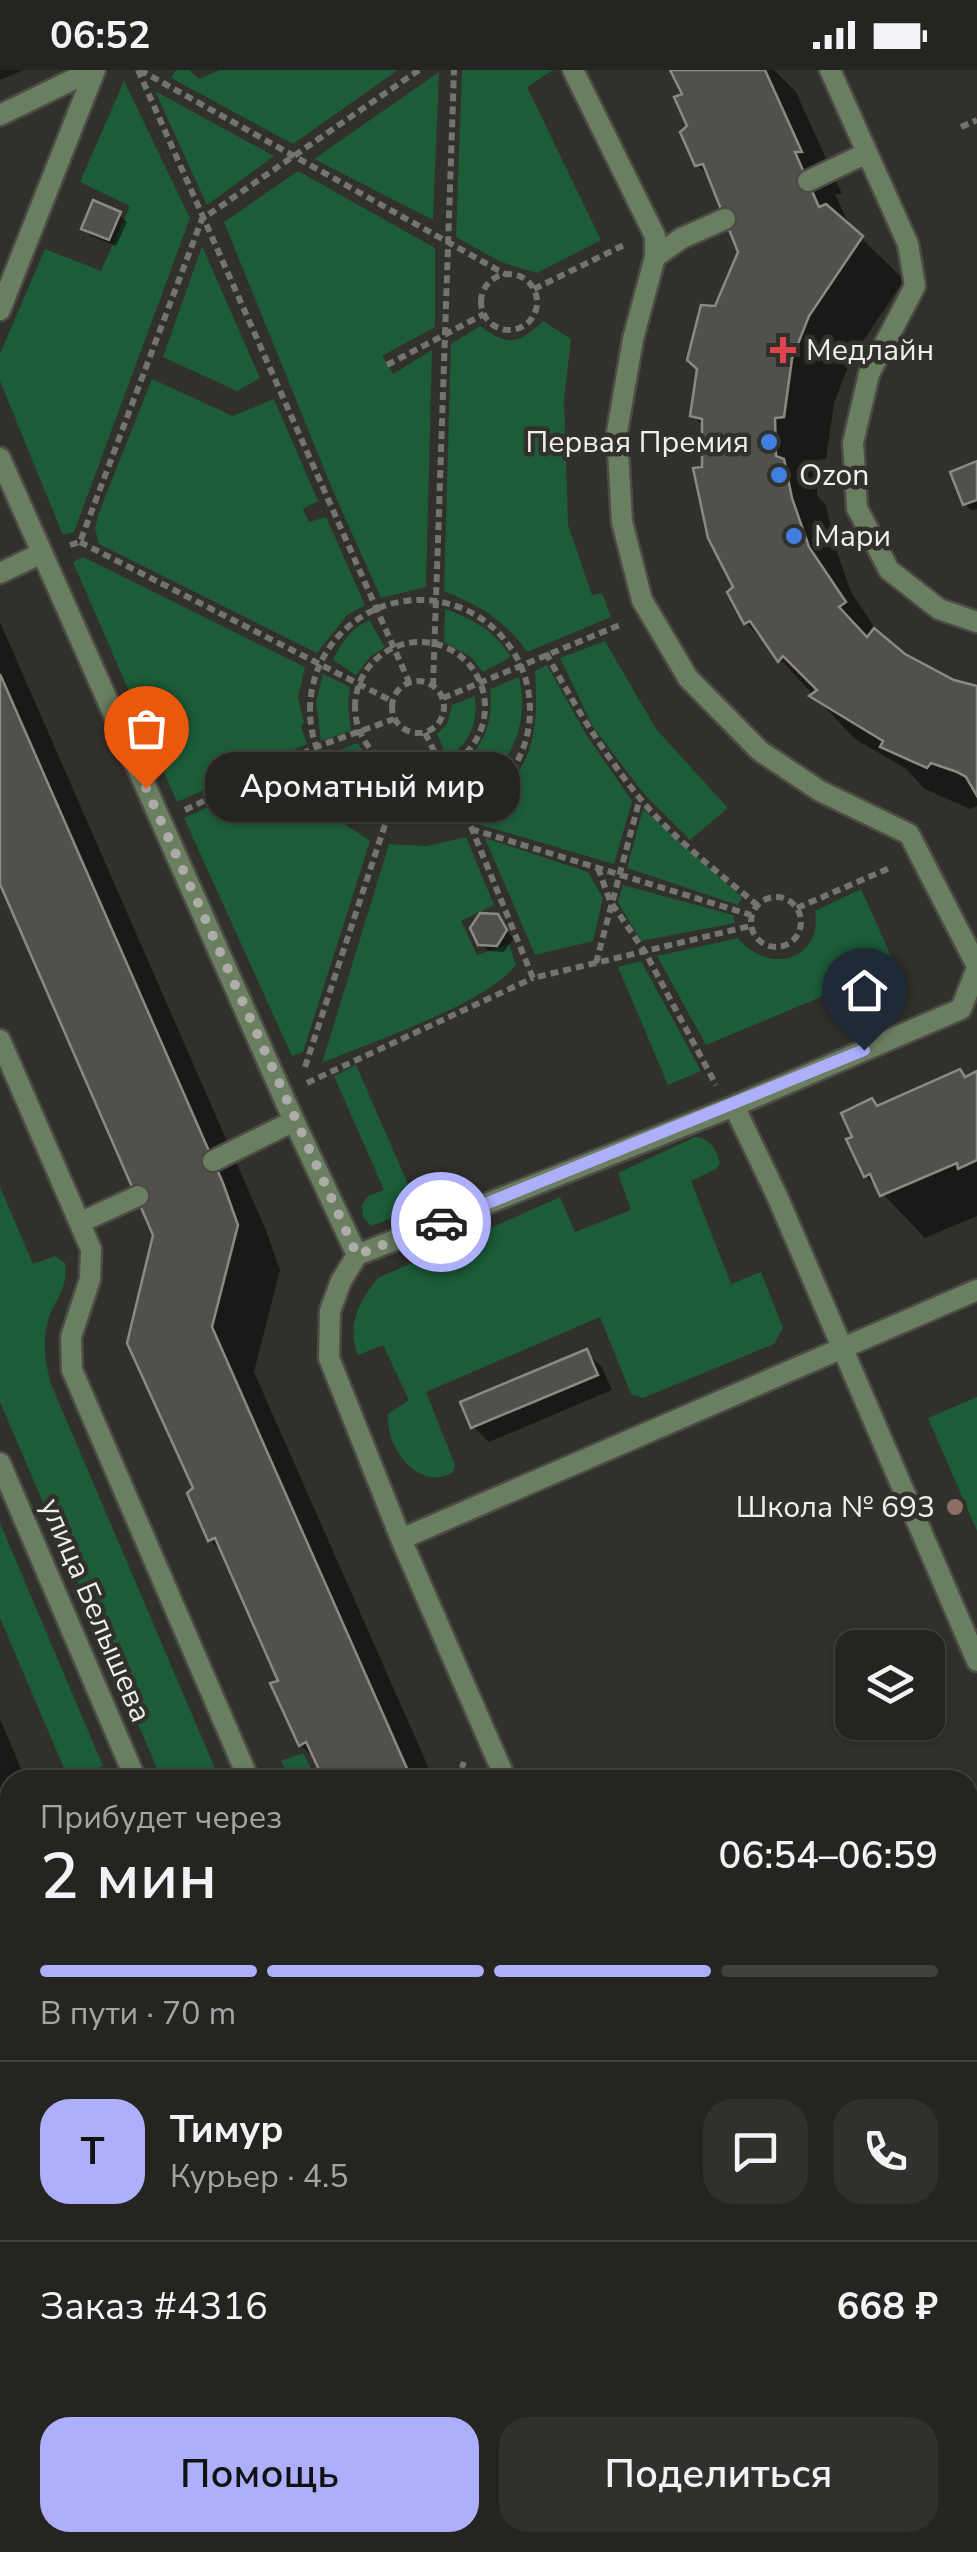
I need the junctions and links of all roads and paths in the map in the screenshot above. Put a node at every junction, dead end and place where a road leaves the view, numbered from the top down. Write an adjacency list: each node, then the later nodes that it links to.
1 (94, 70): 7 (street); 20 (street)
2 (139, 70): 11 (path); 13 (path)
3 (419, 70): 11 (path)
4 (454, 70): 16 (path)
5 (573, 70): 15 (street)
6 (830, 70): 10 (street)
7 (0, 115)
8 (977, 120): 9 (path)
9 (961, 127)
10 (867, 153): 12 (street); 30 (street)
11 (293, 157): 13 (path); 16 (path)
12 (808, 181)
13 (202, 219): 25 (path); 29 (path)
14 (725, 219): 17 (street)
15 (652, 232): 17 (street); 19 (path)
16 (448, 243): 18 (path); 22 (path)
17 (656, 257): 54 (street)
18 (506, 274): 19 (path); 21 (path)
19 (534, 289): 21 (path)
20 (0, 310)
21 (484, 314): 22 (path)
22 (445, 334): 23 (path); 28 (path)
23 (388, 366)
24 (0, 458): 26 (street)
25 (80, 542): 26 (path); 35 (path)
26 (42, 553): 27 (street); 52 (street)
27 (0, 573)
28 (434, 601): 29 (path); 31 (path); 36 (path)
29 (376, 608): 33 (path); 35 (path)
30 (977, 622)
31 (434, 643): 33 (path); 38 (path); 40 (path)
32 (574, 644): 34 (path)
33 (392, 648): 37 (path); 39 (path)
34 (546, 653): 36 (path); 49 (path)
35 (321, 662): 39 (path); 46 (path)
36 (521, 665): 38 (path); 50 (path)
37 (409, 682): 40 (path); 42 (path)
38 (481, 683): 41 (path); 47 (path)
39 (360, 684): 42 (path); 45 (path)
40 (433, 686): 41 (path)
41 (443, 698): 44 (path)
42 (392, 701): 43 (path)
43 (394, 719): 44 (path); 45 (path)
44 (425, 732): 47 (path)
45 (360, 733): 46 (path); 48 (path)
46 (316, 747): 51 (path); 52 (path)
47 (442, 768): 48 (path); 50 (path)
48 (403, 770): 51 (path)
49 (640, 798): 56 (path); 58 (path)
50 (465, 812): 51 (path); 53 (path)
51 (388, 816): 65 (path)
52 (161, 822): 68 (street)
53 (471, 829): 55 (path); 65 (path)
54 (920, 855): 59 (path); 64 (street)
55 (597, 867): 56 (path); 57 (path)
56 (617, 873): 57 (path); 60 (path)
57 (610, 902): 62 (path); 63 (path)
58 (758, 904): 59 (path); 60 (path)
59 (796, 908): 61 (path)
60 (752, 915): 61 (path)
61 (750, 926): 62 (path)
62 (645, 952): 63 (path); 67 (path)
63 (596, 963): 65 (path)
64 (977, 967): 67 (street)
65 (533, 978)
66 (0, 1040): 71 (street)
67 (730, 1107): 72 (street); 74 (street)
68 (294, 1120): 69 (street); 72 (street)
69 (214, 1161)
70 (138, 1196): 71 (street)
71 (82, 1222): 79 (street)
72 (357, 1255): 76 (street)
73 (977, 1290): 74 (street)
74 (842, 1348): 76 (street); 77 (street)
75 (0, 1463): 78 (street, улица Белышева)
76 (401, 1539): 80 (street)
77 (977, 1661)
78 (132, 1770)
79 (245, 1770)
80 (502, 1770)

